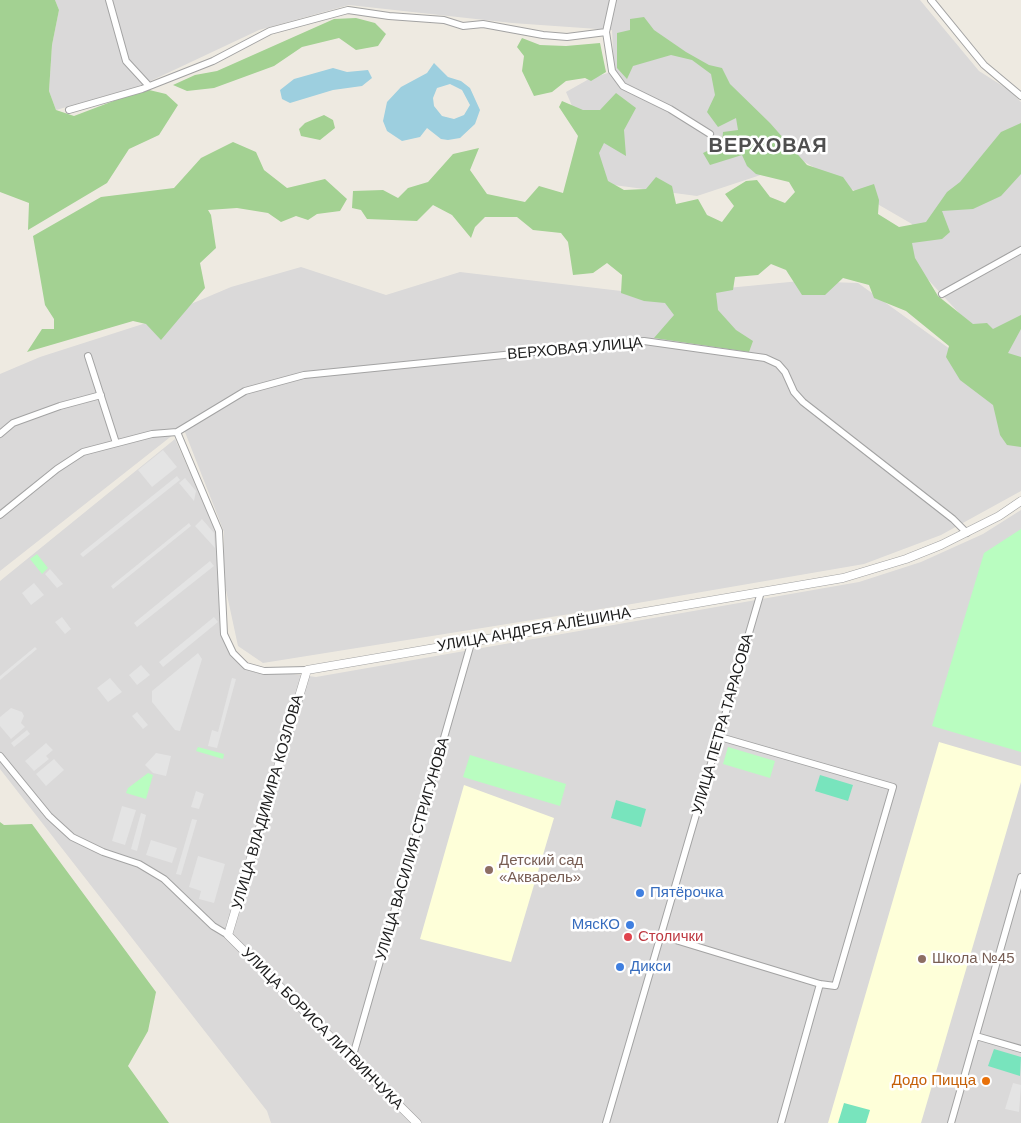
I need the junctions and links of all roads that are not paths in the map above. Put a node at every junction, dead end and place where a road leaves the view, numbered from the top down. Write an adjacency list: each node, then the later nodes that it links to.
1 (109, 0): 5 (street)
2 (613, 0): 4 (street)
3 (932, 0): 6 (street)
4 (606, 32): 5 (street); 8 (street)
5 (149, 86): 7 (street)
6 (1021, 96)
7 (68, 110)
8 (710, 134)
9 (1021, 250): 10 (street)
10 (942, 294)
11 (88, 356): 12 (street)
12 (101, 395): 14 (street); 15 (street)
13 (177, 432): 15 (street); 18 (street, ВЕРХОВАЯ УЛИЦА); 21 (street)
14 (0, 434)
15 (116, 443): 17 (street)
16 (1021, 501): 18 (street)
17 (0, 515)
18 (967, 533): 19 (street)
19 (761, 592): 20 (street, УЛИЦА АНДРЕЯ АЛЁШИНА); 22 (street, УЛИЦА ПЕТРА ТАРАСОВА)
20 (472, 640): 21 (street, УЛИЦА АНДРЕЯ АЛЁШИНА); 30 (street, УЛИЦА ВАСИЛИЯ СТРИГУНОВА)
21 (307, 670): 25 (street, УЛИЦА ВЛАДИМИРА КОЗЛОВА)
22 (720, 737): 26 (street, УЛИЦА ПЕТРА ТАРАСОВА); 27 (street)
23 (0, 756): 25 (street)
24 (1021, 877): 28 (street)
25 (228, 935): 30 (street, УЛИЦА БОРИСА ЛИТВИНЧУКА)
26 (660, 935): 27 (street); 32 (street, УЛИЦА ПЕТРА ТАРАСОВА)
27 (820, 984): 33 (street)
28 (976, 1036): 29 (street); 34 (street)
29 (1021, 1049)
30 (352, 1058): 31 (street, УЛИЦА БОРИСА ЛИТВИНЧУКА)
31 (417, 1123)
32 (606, 1123)
33 (781, 1123)
34 (951, 1123)

